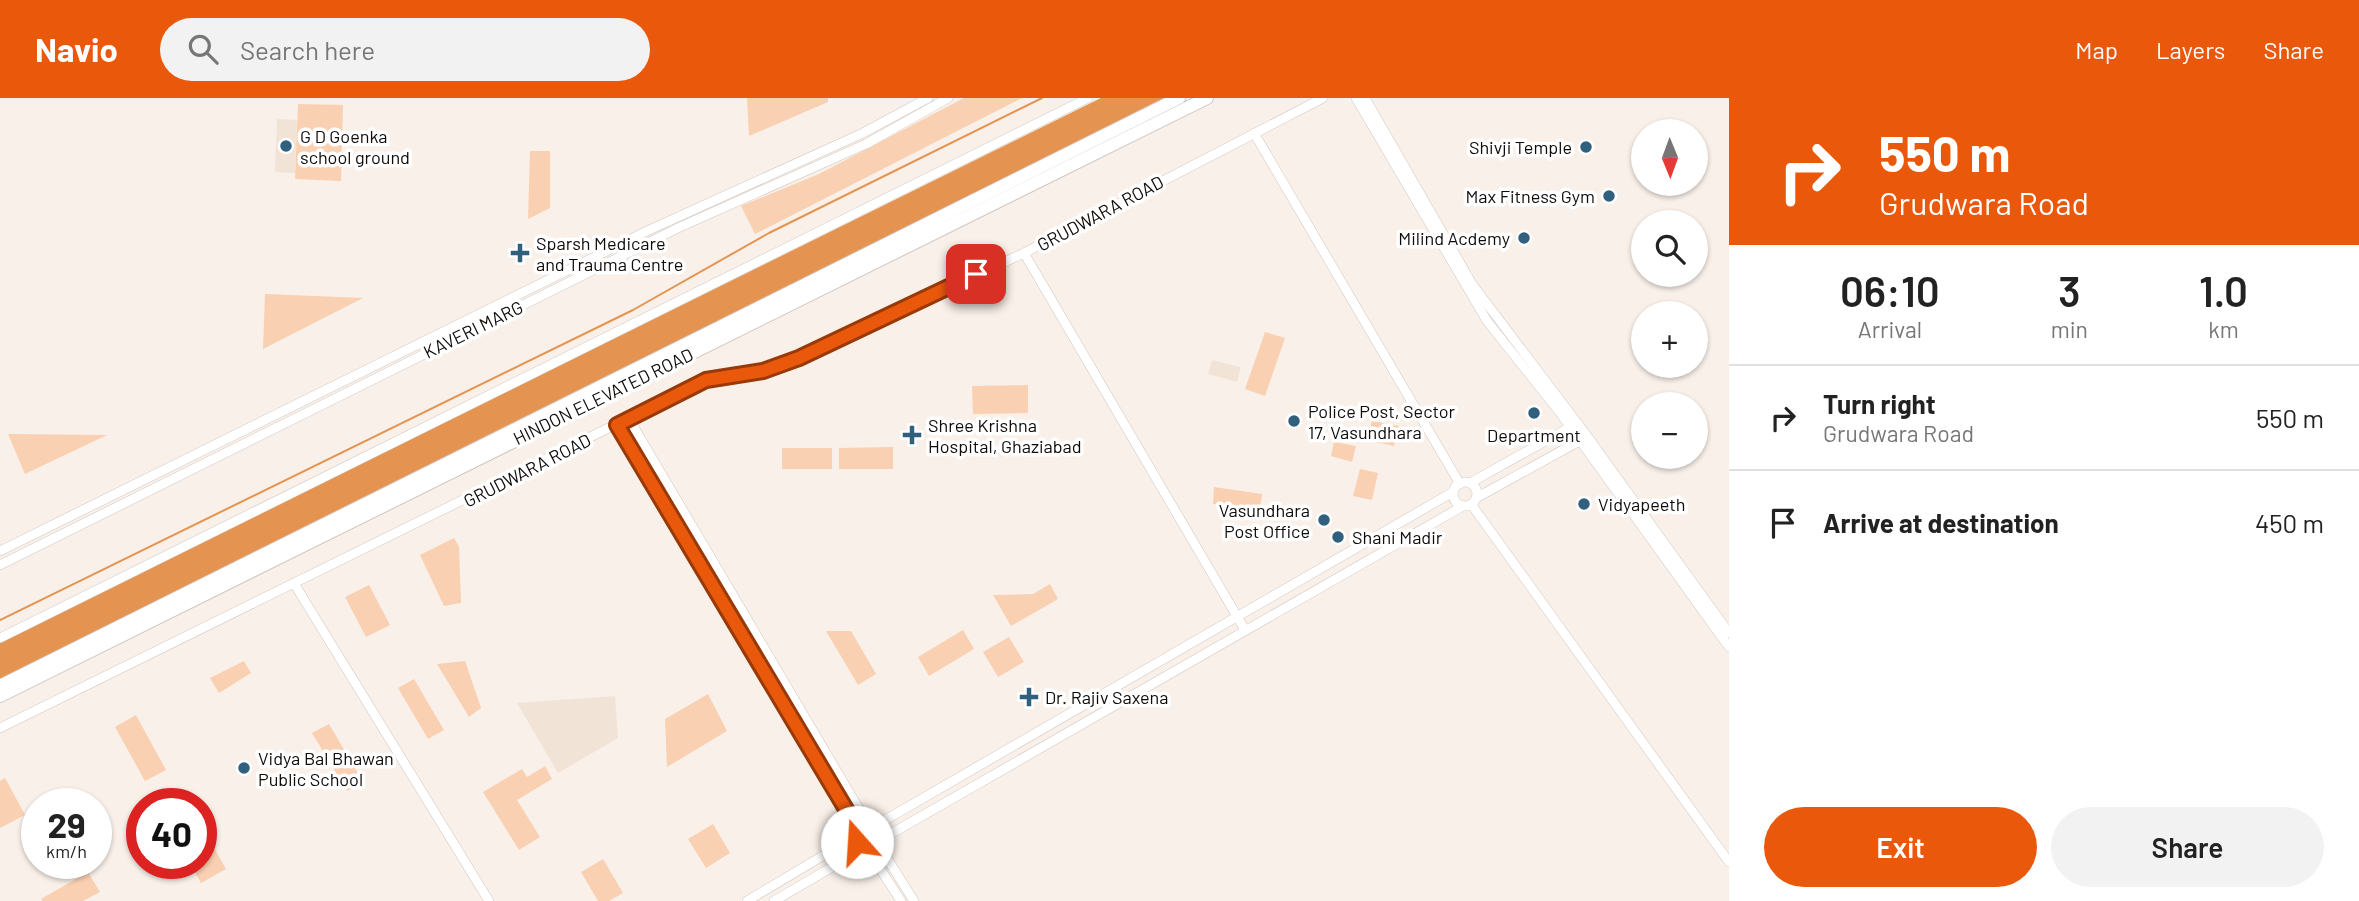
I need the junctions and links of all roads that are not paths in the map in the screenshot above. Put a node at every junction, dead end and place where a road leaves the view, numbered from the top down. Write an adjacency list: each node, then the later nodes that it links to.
1 (928, 98): 18 (street, KAVERI MARG)
2 (948, 98): 19 (street, KAVERI MARG)
3 (1088, 98): 24 (street)
4 (1179, 98): 26 (highway, HINDON ELEVATED ROAD)
5 (1207, 98): 27 (highway, HINDON ELEVATED ROAD)
6 (1323, 98): 9 (street, GRUDWARA ROAD)
7 (1356, 98): 13 (street)
8 (1365, 98): 13 (street)
9 (1254, 133): 10 (street, GRUDWARA ROAD); 15 (street)
10 (1024, 253): 11 (street, GRUDWARA ROAD); 21 (street)
11 (629, 419): 12 (street, GRUDWARA ROAD); 29 (street)
12 (617, 425): 20 (street, GRUDWARA ROAD); 30 (street)
13 (1574, 425): 14 (street); 15 (street)
14 (1584, 439): 17 (street); 23 (street); 25 (street)
15 (1465, 483): 16 (street); 17 (street)
16 (1453, 492): 17 (street); 21 (street)
17 (1470, 503): 22 (street); 33 (street)
18 (0, 551)
19 (0, 565)
20 (295, 584): 28 (street, GRUDWARA ROAD); 34 (street)
21 (1237, 617): 22 (street); 29 (street)
22 (1245, 631): 31 (street)
23 (1729, 633)
24 (0, 638)
25 (1729, 647)
26 (0, 686)
27 (0, 696)
28 (0, 728)
29 (871, 827): 30 (street); 31 (street)
30 (858, 834): 32 (street); 35 (street)
31 (879, 842): 32 (street); 38 (street)
32 (866, 850): 36 (street); 37 (street)
33 (1729, 862)
34 (489, 901)
35 (747, 901)
36 (774, 901)
37 (901, 901)
38 (914, 901)

